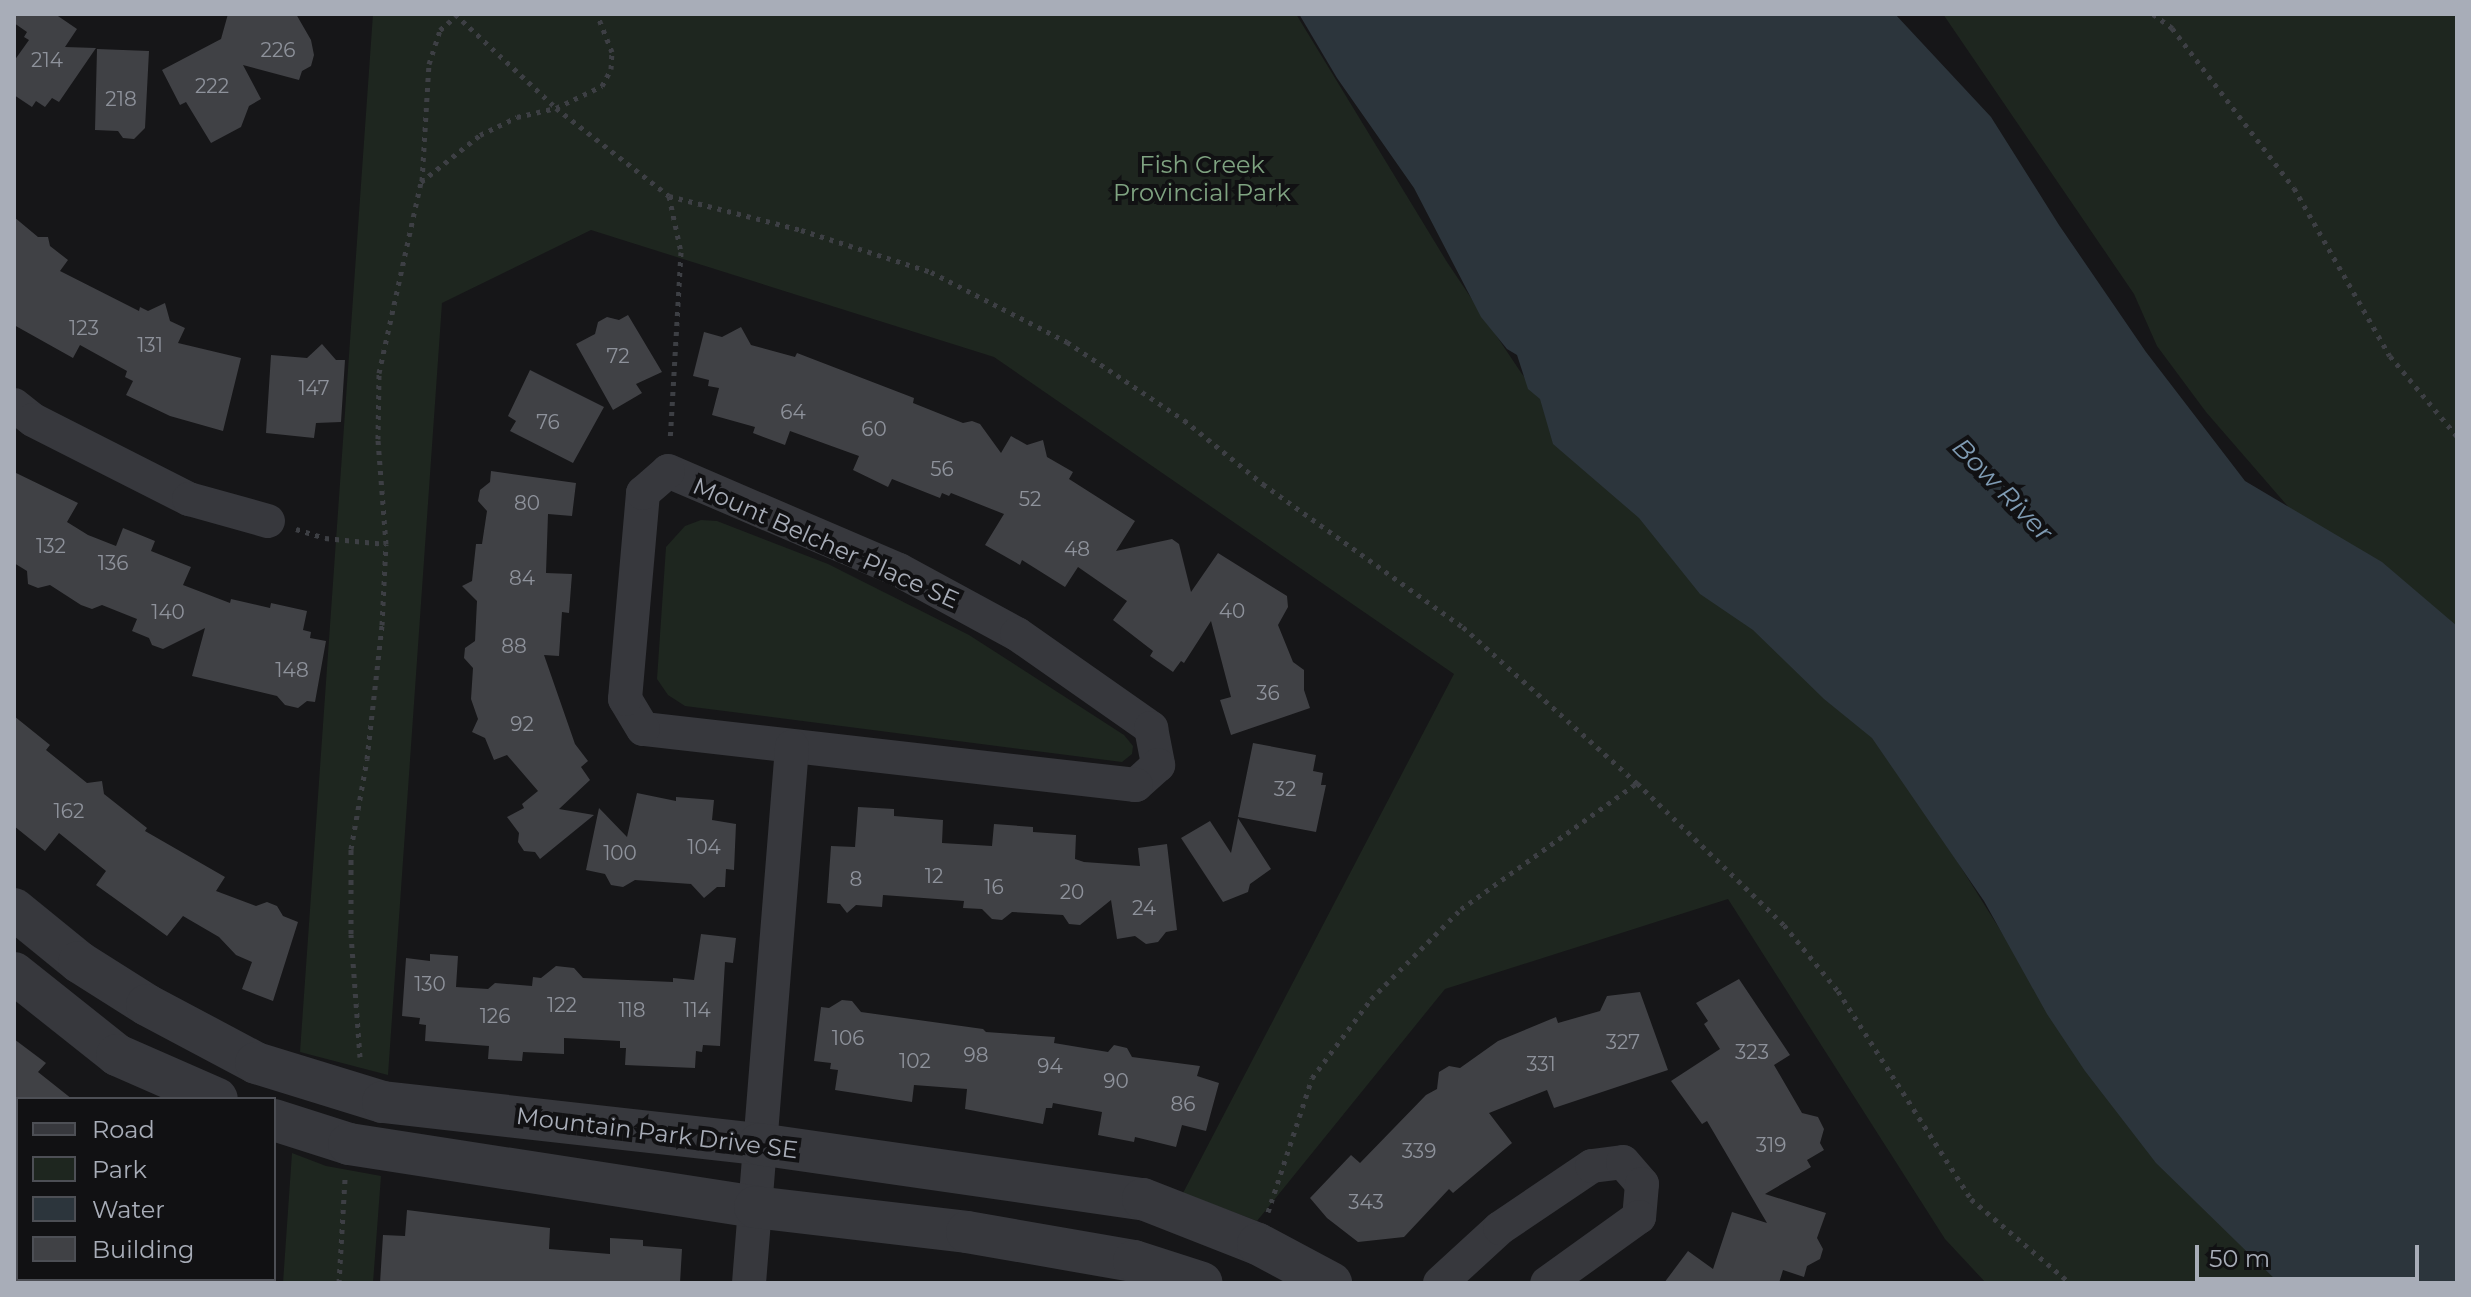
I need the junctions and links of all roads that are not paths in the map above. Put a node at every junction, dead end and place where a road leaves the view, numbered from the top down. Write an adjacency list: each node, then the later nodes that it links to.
1 (14, 405): 2 (street)
2 (268, 521)
3 (792, 747): 3 (street, Mount Belcher Place SE); 8 (street)
4 (14, 909): 8 (street, Mountain Park Drive SE)
5 (14, 973): 6 (street)
6 (212, 1097)
7 (276, 1121): 9 (street)
8 (759, 1144): 9 (street); 12 (street, Mountain Park Drive SE)
9 (755, 1207): 10 (street); 11 (street)
10 (749, 1283)
11 (1202, 1283)
12 (1331, 1283)
13 (1440, 1283): 14 (street)
14 (1547, 1283)

